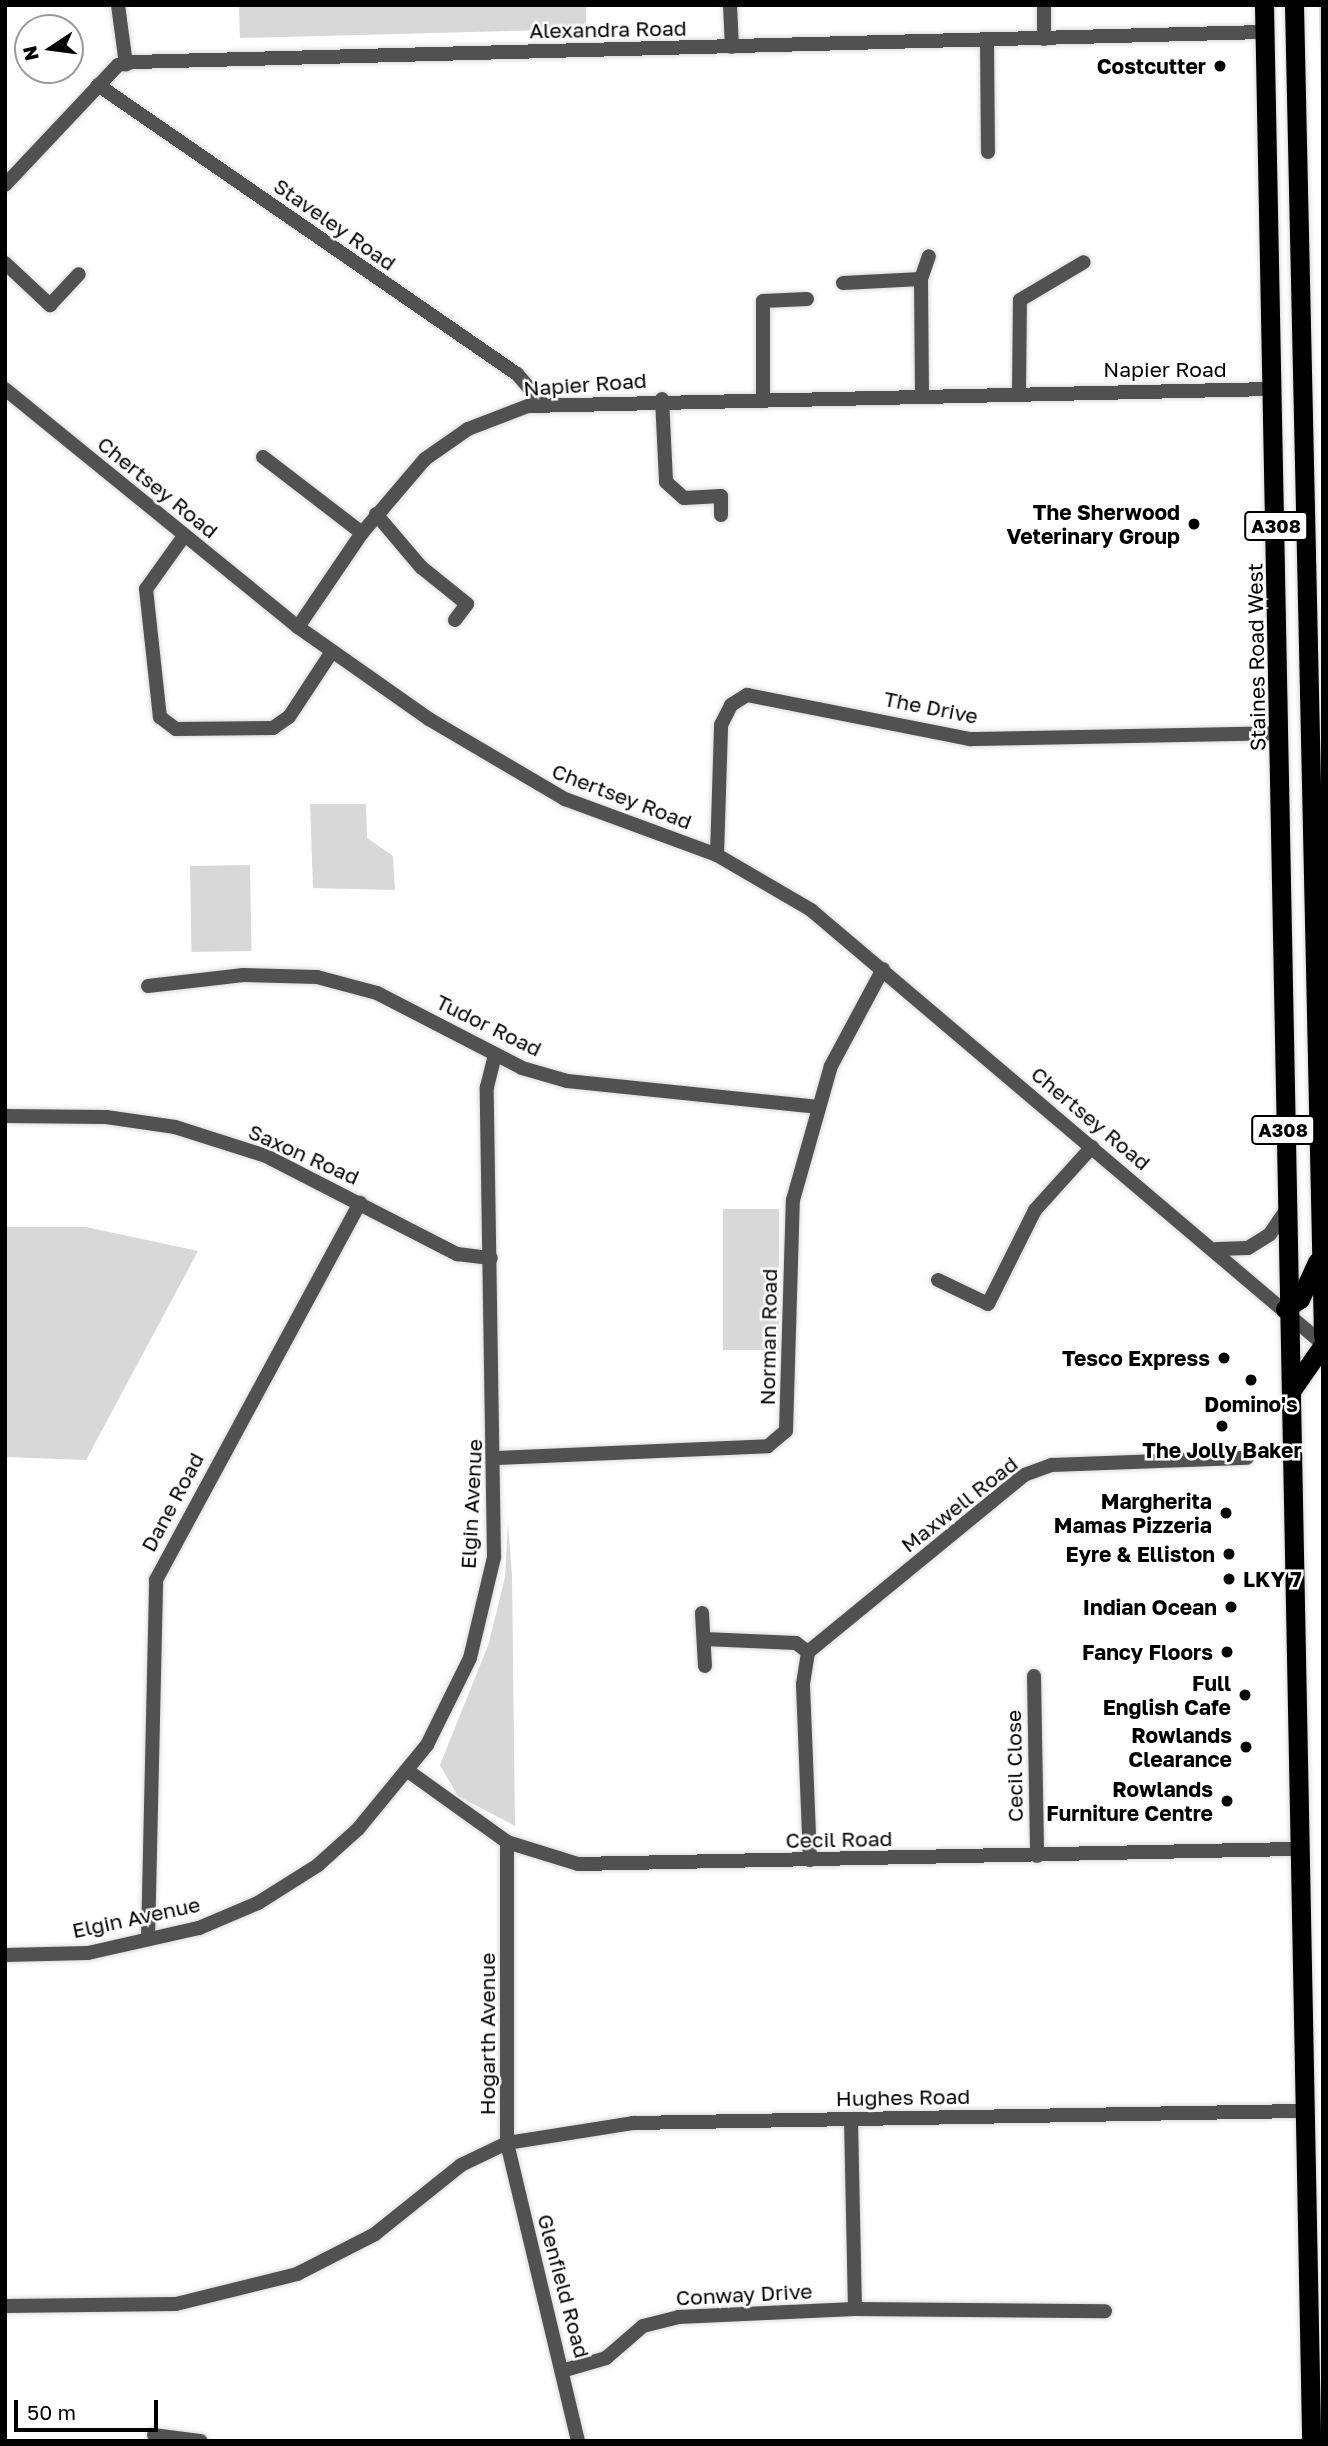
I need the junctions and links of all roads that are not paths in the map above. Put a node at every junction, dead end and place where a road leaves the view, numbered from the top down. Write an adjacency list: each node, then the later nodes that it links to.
1 (118, 5): 10 (street)
2 (730, 5): 9 (street)
3 (1044, 5): 7 (street)
4 (1264, 5): 6 (highway, Staines Road West / A308)
5 (1294, 5): 48 (highway, A308)
6 (1265, 32): 7 (street, Alexandra Road); 22 (highway, Staines Road West / A308)
7 (1044, 39): 8 (street, Alexandra Road)
8 (987, 41): 9 (street, Alexandra Road); 12 (street)
9 (732, 47): 10 (street, Alexandra Road)
10 (126, 64): 11 (street)
11 (98, 85): 13 (street); 27 (street, Staveley Road)
12 (988, 152)
13 (5, 185)
14 (929, 256): 18 (street)
15 (1084, 262): 23 (street)
16 (5, 263): 17 (street)
17 (79, 274)
18 (921, 279): 19 (street); 24 (street)
19 (843, 283)
20 (807, 299): 26 (street)
21 (5, 389): 32 (street, Chertsey Road)
22 (1273, 389): 23 (street, Napier Road); 36 (highway, Staines Road West / A308)
23 (1018, 391): 24 (street, Napier Road)
24 (922, 393): 26 (street, Napier Road)
25 (662, 399): 26 (street, Napier Road); 27 (street, Napier Road); 30 (street)
26 (763, 400)
27 (543, 404): 29 (street, Napier Road)
28 (263, 457): 31 (street)
29 (376, 514): 31 (street, Napier Road); 33 (street)
30 (721, 515)
31 (362, 533): 34 (street, Napier Road)
32 (184, 536): 34 (street, Chertsey Road); 35 (street)
33 (455, 620)
34 (298, 627): 35 (street, Chertsey Road)
35 (331, 653): 37 (street, Chertsey Road)
36 (1280, 733): 37 (street, The Drive); 45 (highway, Staines Road West / A308)
37 (717, 855): 38 (street, Chertsey Road)
38 (883, 969): 41 (street, Norman Road); 43 (street, Chertsey Road)
39 (148, 986): 40 (street, Tudor Road)
40 (495, 1054): 41 (street, Tudor Road); 47 (street, Elgin Avenue)
41 (817, 1107): 54 (street, Norman Road)
42 (5, 1115): 44 (street, Saxon Road)
43 (1092, 1147): 46 (street, Chertsey Road); 49 (street)
44 (360, 1203): 47 (street, Saxon Road); 66 (street, Dane Road)
45 (1284, 1213): 46 (street); 50 (highway, Staines Road West / A308)
46 (1217, 1249): 50 (street, Chertsey Road)
47 (491, 1258): 54 (street, Elgin Avenue)
48 (1317, 1261): 50 (highway); 51 (highway, A308)
49 (938, 1280)
50 (1285, 1309): 52 (street, Chertsey Road); 53 (highway, A308)
51 (1323, 1336)
52 (1323, 1344): 53 (highway)
53 (1291, 1392): 63 (highway, A308)
54 (497, 1458): 61 (street, Elgin Avenue)
55 (1247, 1458): 58 (street, Maxwell Road)
56 (702, 1613): 57 (street)
57 (704, 1639): 58 (street); 59 (street)
58 (808, 1652): 65 (street)
59 (705, 1666)
60 (1034, 1676): 64 (street, Cecil Close)
61 (408, 1771): 62 (street, Cecil Road); 66 (street, Elgin Avenue)
62 (507, 1842): 65 (street, Cecil Road); 70 (street, Hogarth Avenue)
63 (1297, 1849): 64 (street, Cecil Road); 68 (highway, A308)
64 (1037, 1856): 65 (street, Cecil Road)
65 (810, 1860)
66 (148, 1938): 67 (street, Elgin Avenue)
67 (5, 1955)
68 (1301, 2111): 69 (street, Hughes Road); 78 (highway, A308)
69 (851, 2119): 70 (street, Hughes Road); 72 (street)
70 (508, 2143): 71 (street, Hogarth Avenue); 74 (street, Glenfield Road)
71 (5, 2306)
72 (855, 2309): 73 (street, Conway Drive); 74 (street, Conway Drive)
73 (1105, 2311)
74 (565, 2370): 77 (street, Glenfield Road)
75 (162, 2438): 76 (street)
76 (201, 2441)
77 (578, 2441)
78 (1311, 2441)

